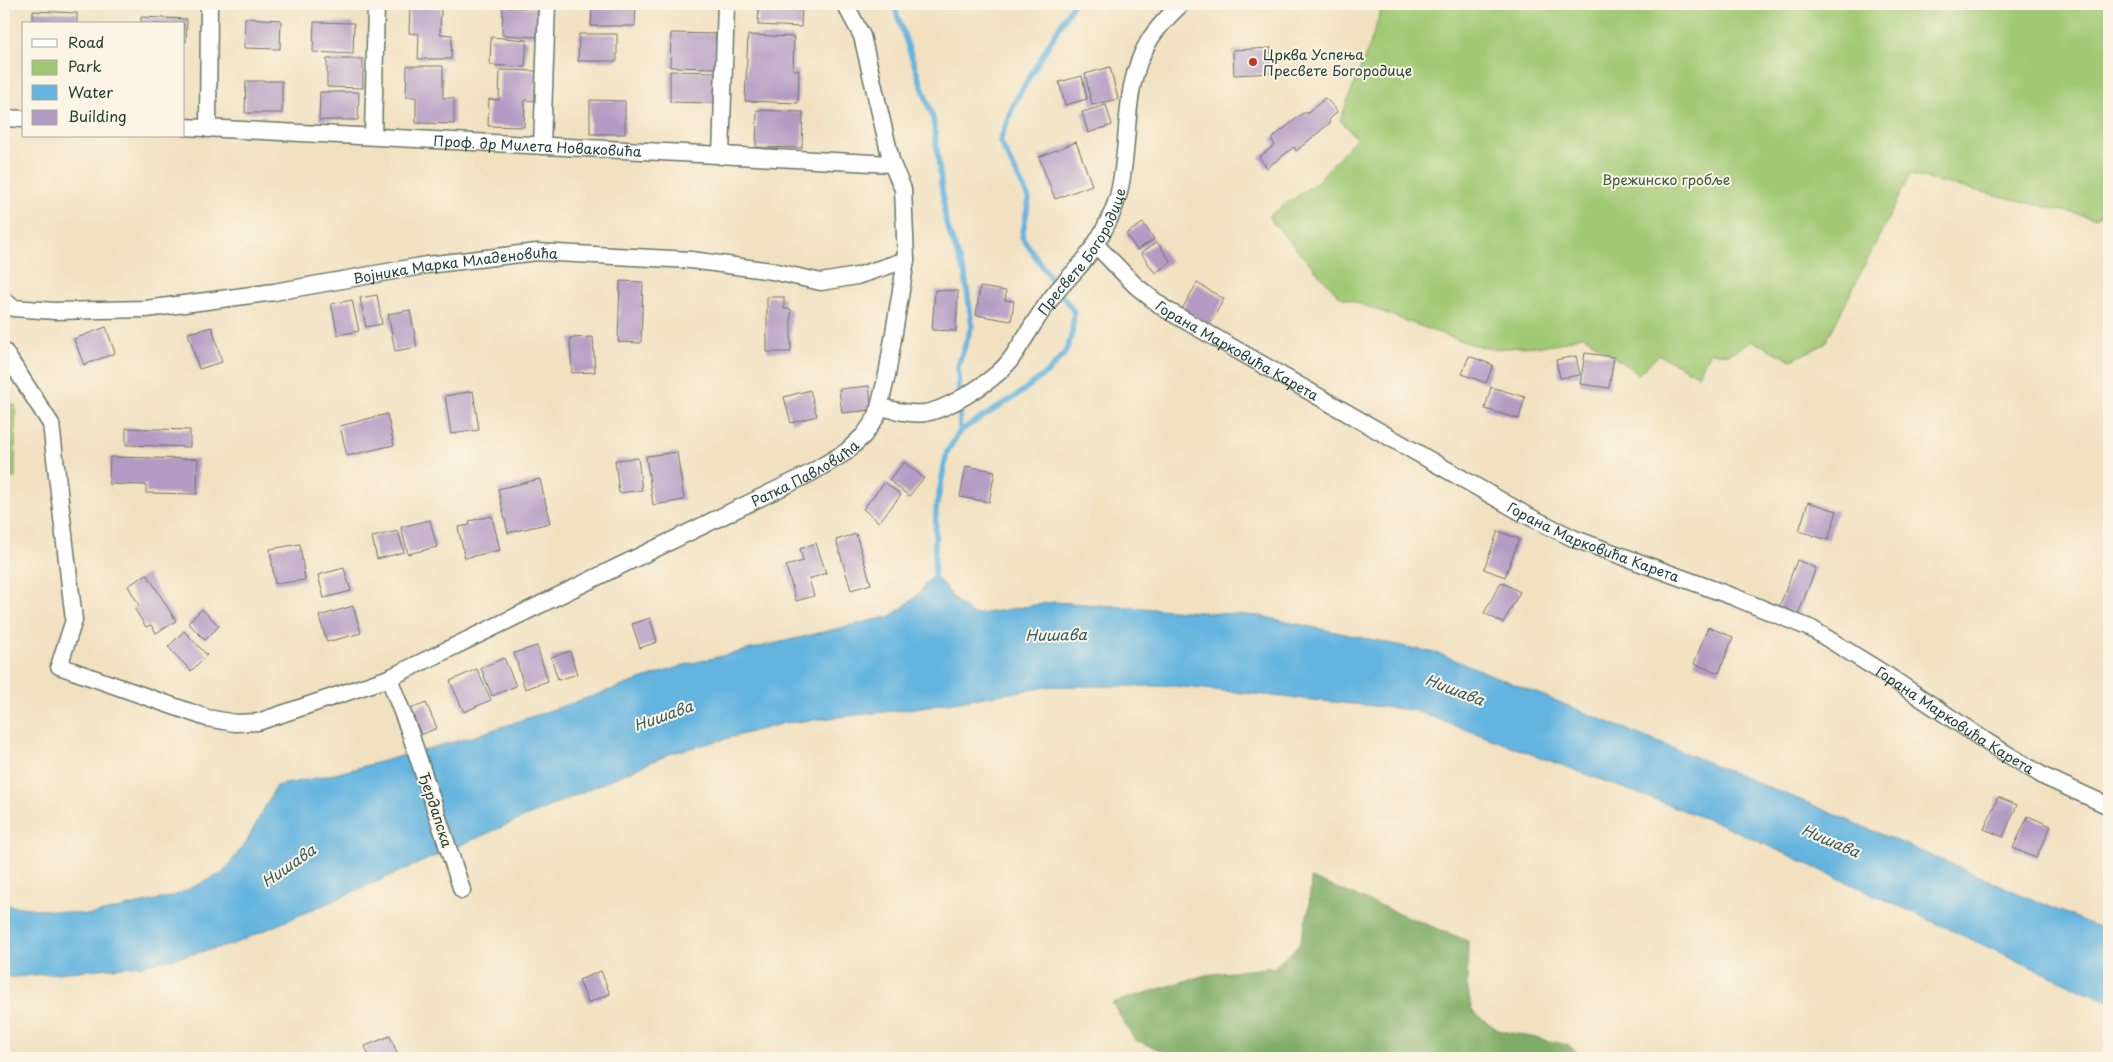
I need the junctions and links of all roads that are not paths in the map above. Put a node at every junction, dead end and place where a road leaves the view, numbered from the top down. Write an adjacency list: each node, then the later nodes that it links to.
1 (210, 4): 10 (street)
2 (376, 4): 11 (street)
3 (547, 4): 12 (street)
4 (726, 4): 13 (street)
5 (845, 4): 14 (street, Ратка Павловића)
6 (1181, 4): 15 (street, Пресвете Богородице)
7 (4, 118): 8 (street)
8 (22, 119)
9 (185, 127): 10 (street, Проф. др Милета Новаковића)
10 (208, 129): 11 (street, Проф. др Милета Новаковића)
11 (374, 136): 12 (street, Проф. др Милета Новаковића)
12 (542, 146): 13 (street, Проф. др Милета Новаковића)
13 (721, 156): 14 (street, Проф. др Милета Новаковића)
14 (892, 164): 16 (street, Ратка Павловића)
15 (1095, 244): 19 (street, Пресвете Богородице); 21 (street, Горана Марковића Карета)
16 (906, 260): 17 (street, Војника Марка Младеновића); 19 (street, Ратка Павловића)
17 (4, 300)
18 (4, 351): 20 (street, Ратка Павловића)
19 (880, 407): 20 (street, Ратка Павловића)
20 (389, 678): 22 (street, Ђердапска)
21 (2109, 806)
22 (462, 890)

